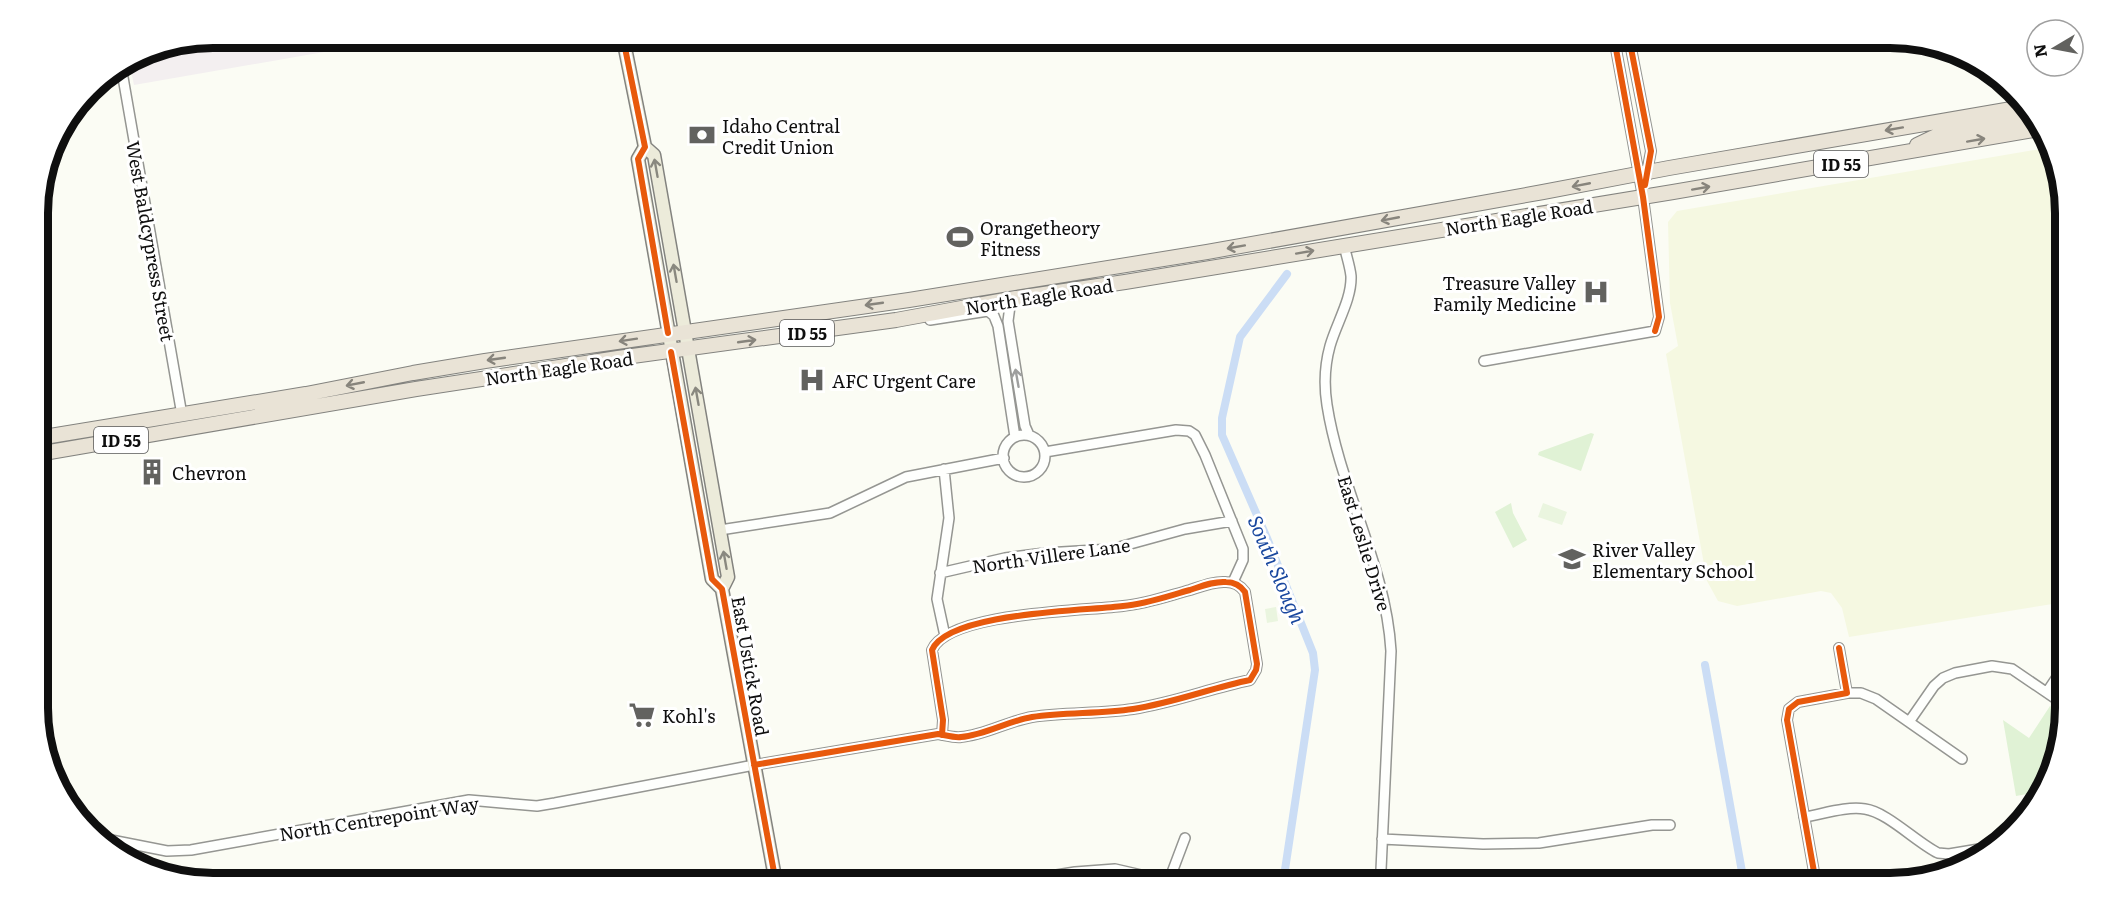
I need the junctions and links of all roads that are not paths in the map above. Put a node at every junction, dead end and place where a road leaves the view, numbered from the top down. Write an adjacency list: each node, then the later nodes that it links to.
1 (625, 48): 8 (main road)
2 (1616, 48): 10 (street)
3 (1631, 48): 10 (street)
4 (123, 75): 24 (street, West Baldcypress Street)
5 (2017, 108): 10 (highway, North Eagle Road / ID 55, one-way to 10)
6 (2026, 119): 9 (highway)
7 (2033, 130): 9 (highway, North Eagle Road / ID 55, one-way to 7)
8 (645, 147): 18 (main road, one-way to 8); 19 (main road)
9 (1898, 153): 11 (highway, North Eagle Road / ID 55, one-way to 9)
10 (1643, 173): 11 (street); 13 (highway, North Eagle Road / ID 55, one-way to 13)
11 (1643, 197): 12 (highway, North Eagle Road / ID 55); 22 (street)
12 (1344, 245): 15 (highway, North Eagle Road / ID 55, one-way to 12); 52 (street, East Leslie Drive)
13 (1207, 252): 14 (highway, North Eagle Road / ID 55); 15 (highway)
14 (1077, 273): 16 (highway); 18 (highway, North Eagle Road / ID 55, one-way to 18)
15 (1091, 287): 16 (highway, North Eagle Road / ID 55)
16 (1016, 298): 17 (highway, North Eagle Road / ID 55); 26 (street, one-way to 16)
17 (896, 320): 20 (highway, North Eagle Road / ID 55, one-way to 17); 28 (street)
18 (686, 331): 19 (highway, North Eagle Road / ID 55); 20 (main road, East Ustick Road)
19 (668, 333): 21 (main road, East Ustick Road); 23 (highway, North Eagle Road / ID 55, one-way to 23)
20 (689, 349): 21 (highway, North Eagle Road / ID 55); 35 (main road, East Ustick Road, one-way to 20)
21 (671, 352): 25 (highway, North Eagle Road / ID 55); 38 (main road, East Ustick Road)
22 (1484, 361)
23 (306, 394): 24 (highway, North Eagle Road / ID 55); 25 (highway)
24 (182, 415): 27 (highway, North Eagle Road / ID 55); 29 (highway)
25 (185, 430): 30 (highway, North Eagle Road / ID 55)
26 (1029, 435): 28 (street); 31 (street)
27 (48, 436)
28 (1014, 437): 32 (street)
29 (48, 449)
30 (48, 451)
31 (1045, 452): 32 (street); 34 (street)
32 (1004, 458): 33 (street)
33 (944, 469): 35 (street); 36 (street)
34 (1232, 521): 36 (street, North Villere Lane); 37 (street)
35 (720, 530): 38 (main road, East Ustick Road, one-way to 35)
36 (940, 573): 39 (street)
37 (1233, 582): 39 (street); 46 (street, North Centrepoint Way)
38 (722, 589): 48 (main road, East Ustick Road)
39 (945, 636): 46 (street)
40 (1839, 648): 43 (street)
41 (2055, 680): 42 (street)
42 (2047, 692): 44 (street); 45 (street)
43 (1847, 693): 45 (street); 49 (street)
44 (2055, 697)
45 (1909, 722): 47 (street)
46 (942, 735): 48 (street, North Centrepoint Way)
47 (1962, 759)
48 (754, 765): 53 (street, North Centrepoint Way); 55 (main road, East Ustick Road)
49 (1804, 817): 54 (street); 60 (street)
50 (1670, 825): 52 (street)
51 (1185, 838): 58 (street)
52 (1382, 839): 59 (street, East Leslie Drive)
53 (116, 841)
54 (1974, 850)
55 (774, 873)
56 (1069, 873): 57 (street)
57 (1132, 873)
58 (1174, 873)
59 (1379, 873)
60 (1814, 873)

